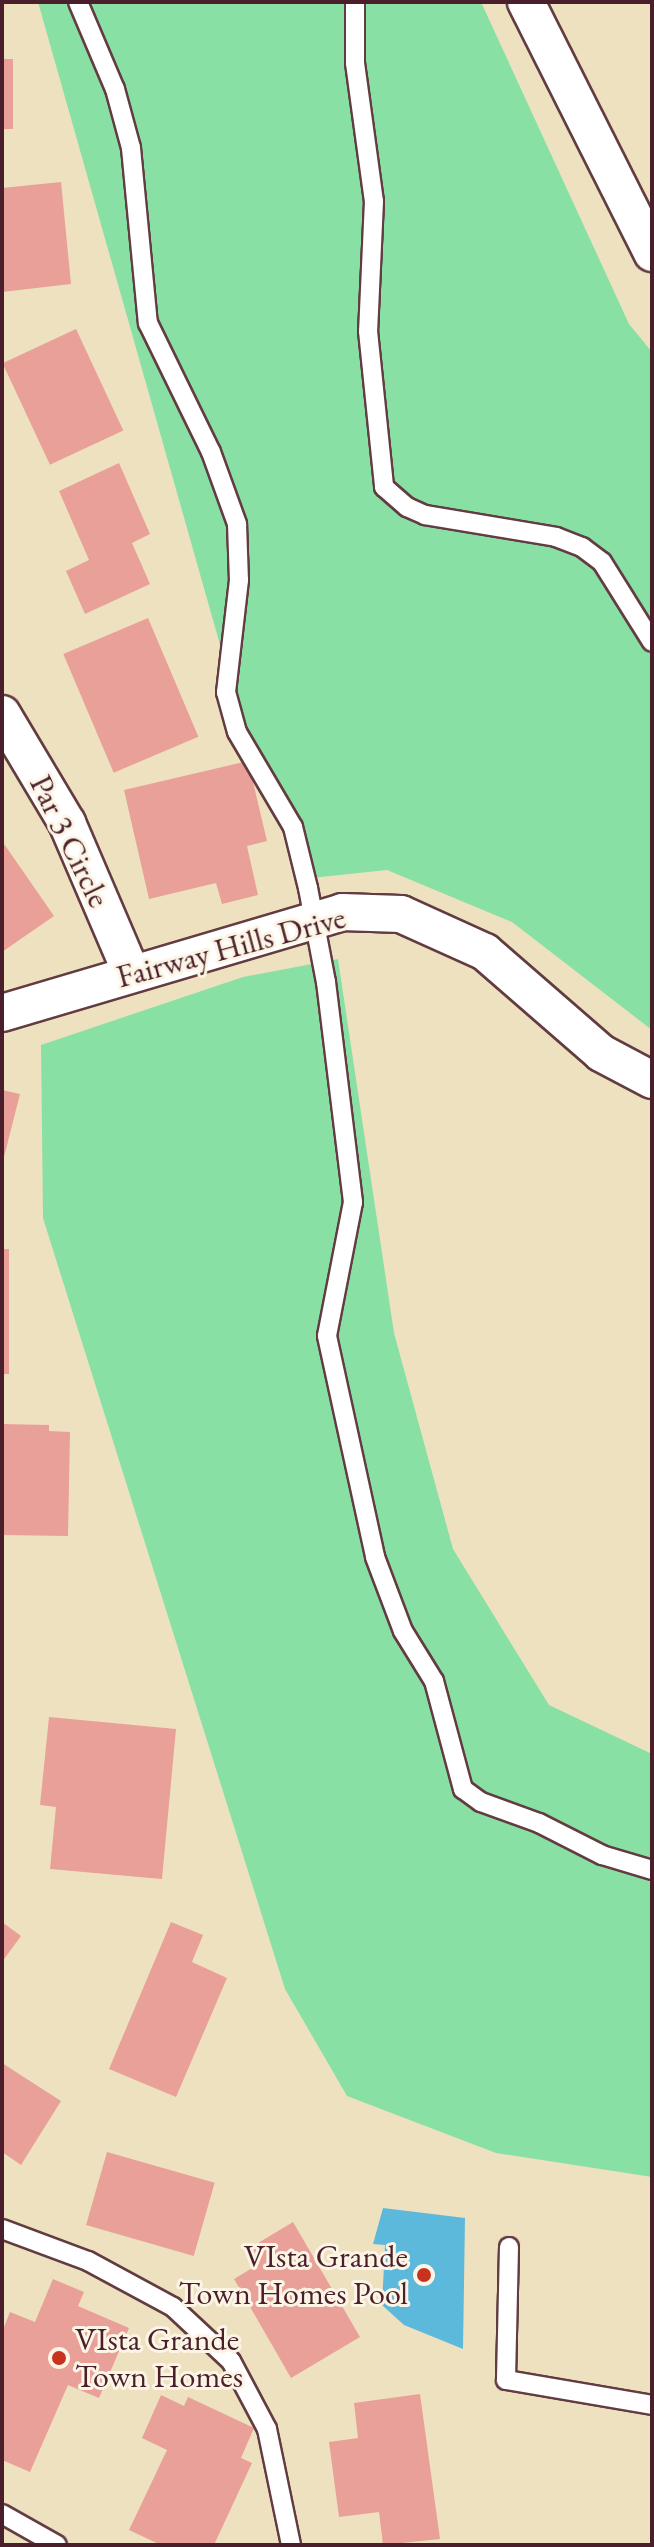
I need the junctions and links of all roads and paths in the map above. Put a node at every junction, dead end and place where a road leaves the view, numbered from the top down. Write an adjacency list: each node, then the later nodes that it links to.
1 (78, 2): 7 (lane)
2 (355, 2): 5 (lane)
3 (526, 2): 4 (street)
4 (652, 253)
5 (652, 642)
6 (2, 714): 8 (street, Par 3 Circle)
7 (314, 920): 8 (street, Fairway Hills Drive); 10 (street, Fairway Hills Drive); 11 (lane)
8 (131, 972): 9 (street, Fairway Hills Drive)
9 (2, 1013)
10 (652, 1080)
11 (652, 1870)
12 (2, 2229): 17 (lane)
13 (509, 2247): 14 (lane)
14 (652, 2405)
15 (2, 2514): 16 (lane)
16 (57, 2545)
17 (291, 2545)

